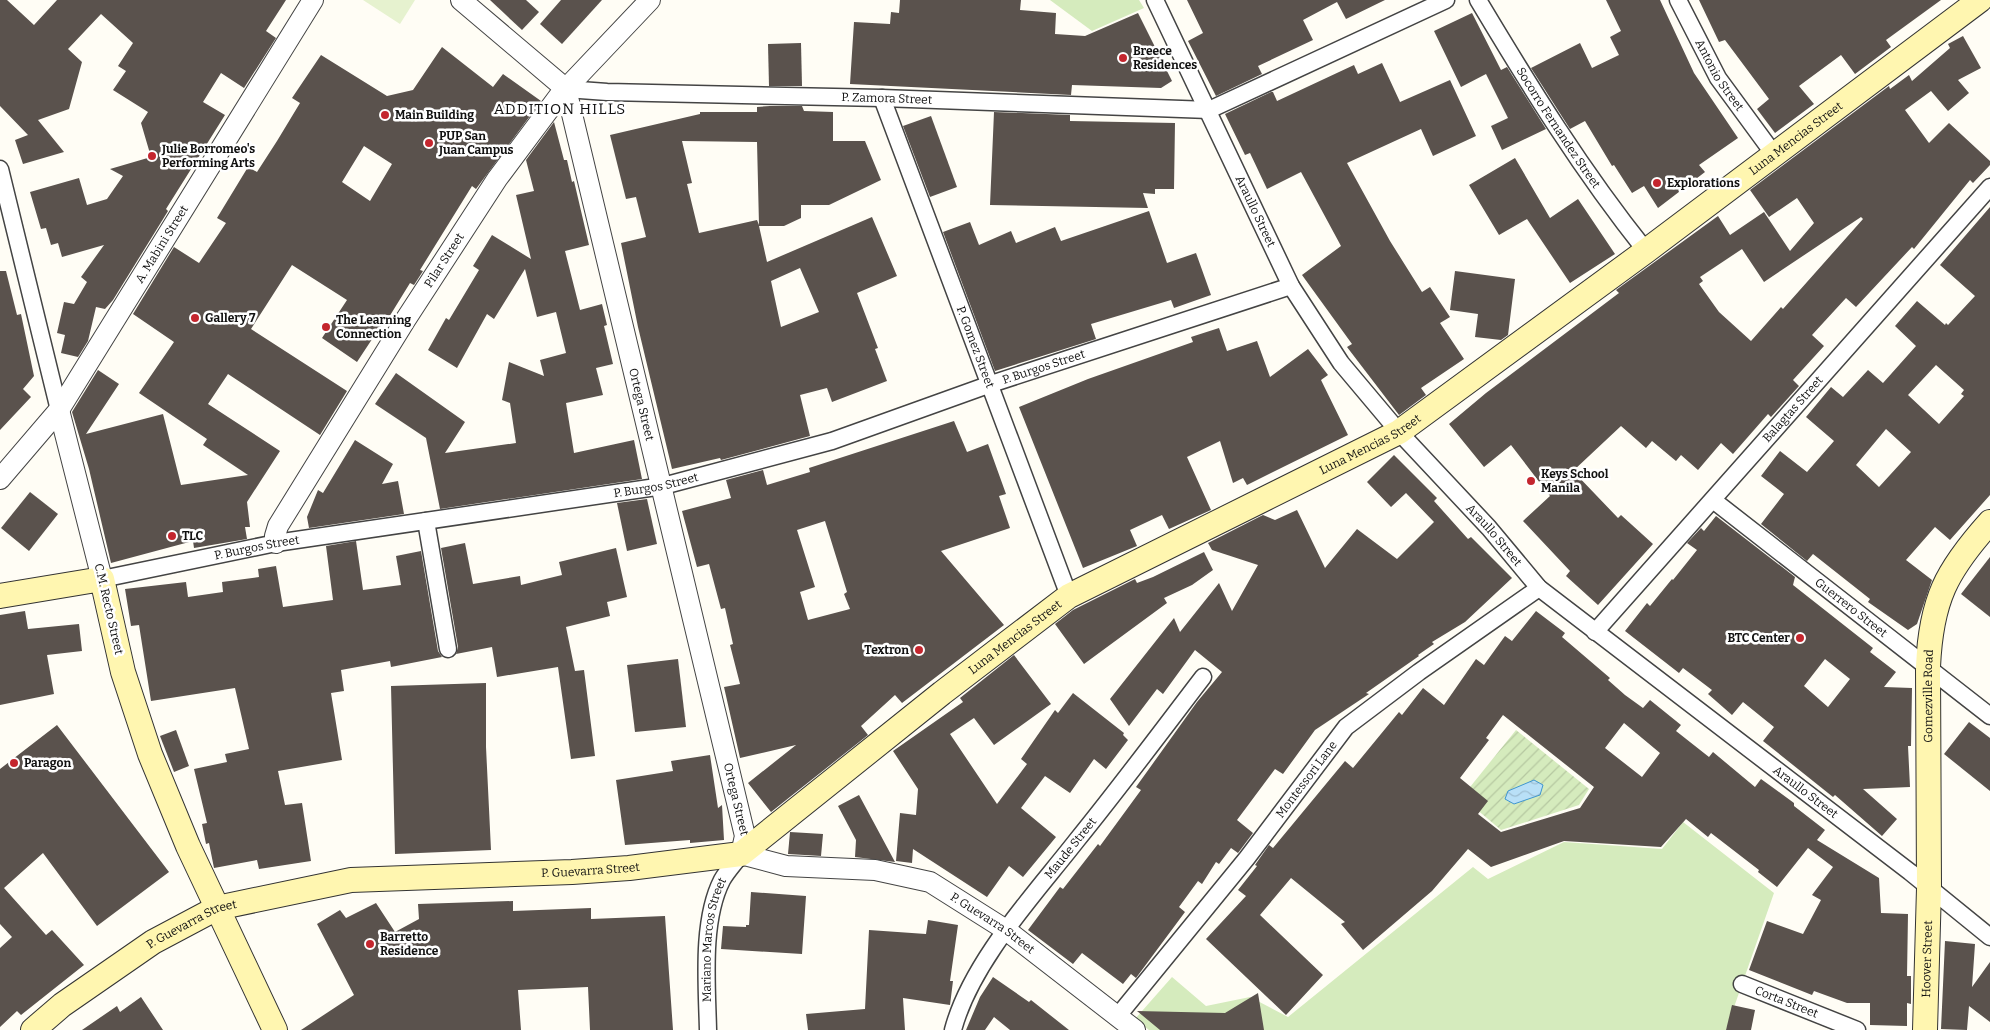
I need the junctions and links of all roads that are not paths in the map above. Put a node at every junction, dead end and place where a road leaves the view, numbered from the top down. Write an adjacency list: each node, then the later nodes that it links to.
1 (313, 0): 18 (street, A. Mabini Street)
2 (462, 0): 9 (street)
3 (650, 0): 9 (street, Pilar Street)
4 (1156, 0): 11 (street, Araullo Street)
5 (1446, 0): 11 (street)
6 (1478, 0): 15 (street, Socorro Fernandez Street)
7 (1678, 0): 12 (street, Antonio Street)
8 (1980, 0): 12 (main road, Luna Mencias Street)
9 (566, 89): 10 (street, P. Zamora Street); 21 (street, Ortega Street); 25 (street, Pilar Street)
10 (882, 98): 11 (street, P. Zamora Street); 17 (street, P. Gomez Street)
11 (1209, 110): 16 (street, Araullo Street)
12 (1771, 150): 15 (main road, Luna Mencias Street)
13 (0, 169): 18 (street, C.M. Recto Street)
14 (1990, 187): 22 (street, Balagtas Street)
15 (1646, 250): 19 (main road, Luna Mencias Street)
16 (1291, 286): 17 (street, P. Burgos Street); 19 (street, Araullo Street)
17 (988, 385): 21 (street, P. Burgos Street); 29 (street, P. Gomez Street)
18 (59, 410): 20 (street, A. Mabini Street); 26 (street, C.M. Recto Street)
19 (1399, 432): 27 (street, Araullo Street); 29 (main road, Luna Mencias Street)
20 (0, 479)
21 (663, 486): 23 (street, P. Burgos Street); 35 (street, Ortega Street)
22 (1712, 500): 30 (street, Balagtas Street); 32 (street, Guerrero Street)
23 (426, 521): 25 (street, P. Burgos Street); 31 (street)
24 (1990, 522): 32 (main road, Gomezville Road)
25 (276, 543): 26 (street, P. Burgos Street)
26 (102, 580): 28 (main road, P. Burgos Street); 37 (main road, C.M. Recto Street)
27 (1539, 588): 30 (street, Araullo Street); 41 (street, Montessori Lane)
28 (0, 596)
29 (1069, 596): 35 (main road, Luna Mencias Street)
30 (1595, 632): 36 (street, Araullo Street)
31 (448, 649)
32 (1928, 667): 34 (street, Guerrero Street); 36 (main road, Gomezville Road)
33 (1203, 677): 38 (street, Maude Street)
34 (1990, 716)
35 (740, 854): 37 (main road, P. Guevarra Street); 38 (street, P. Guevarra Street); 44 (street, Mariano Marcos Street)
36 (1929, 888): 39 (street, Araullo Street); 48 (main road, Hoover Street)
37 (217, 908): 42 (main road, P. Guevarra Street); 43 (main road, C.M. Recto Street)
38 (1006, 930): 41 (street, P. Guevarra Street); 45 (street, Maude Street)
39 (1990, 937)
40 (1742, 984): 47 (street, Corta Street)
41 (1117, 1017): 46 (street, P. Guevarra Street)
42 (33, 1030)
43 (275, 1030)
44 (708, 1030)
45 (952, 1030)
46 (1134, 1030)
47 (1857, 1030)
48 (1925, 1030)

